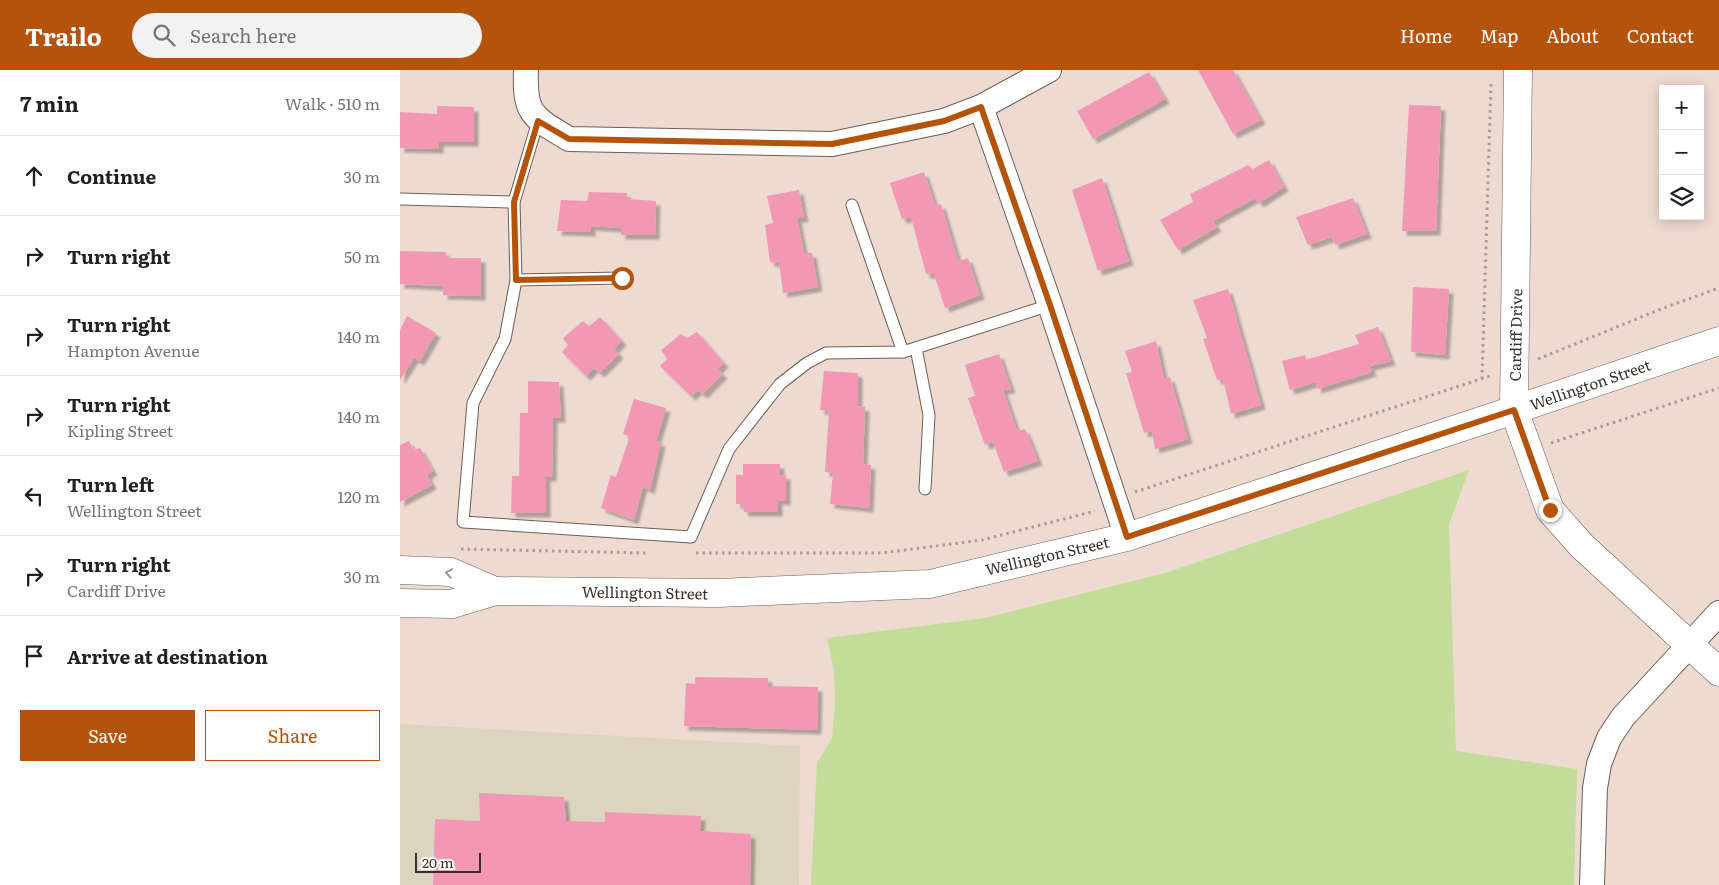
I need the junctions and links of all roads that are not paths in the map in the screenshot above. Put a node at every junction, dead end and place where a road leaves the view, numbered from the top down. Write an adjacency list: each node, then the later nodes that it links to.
1 (526, 70): 5 (street)
2 (1049, 70): 4 (street)
3 (1518, 70): 15 (main road, Cardiff Drive)
4 (981, 107): 5 (street); 11 (street)
5 (538, 121): 7 (lane)
6 (400, 199): 7 (lane)
7 (514, 202): 10 (lane)
8 (852, 205): 14 (lane)
9 (622, 278): 10 (lane)
10 (516, 280): 14 (lane)
11 (1050, 305): 13 (lane); 17 (street)
12 (1719, 341): 15 (main road, Wellington Street)
13 (916, 348): 14 (lane); 16 (lane)
14 (903, 352)
15 (1514, 410): 17 (main road, Wellington Street); 22 (main road, Cardiff Drive)
16 (925, 489)
17 (1127, 537): 19 (main road, Wellington Street)
18 (400, 570): 19 (main road, Wellington Street, one-way to 18)
19 (494, 591): 20 (main road, Wellington Street)
20 (400, 603)
21 (1719, 613): 22 (street)
22 (1690, 645): 23 (main road, Cardiff Drive); 24 (street)
23 (1719, 672)
24 (1592, 885)

